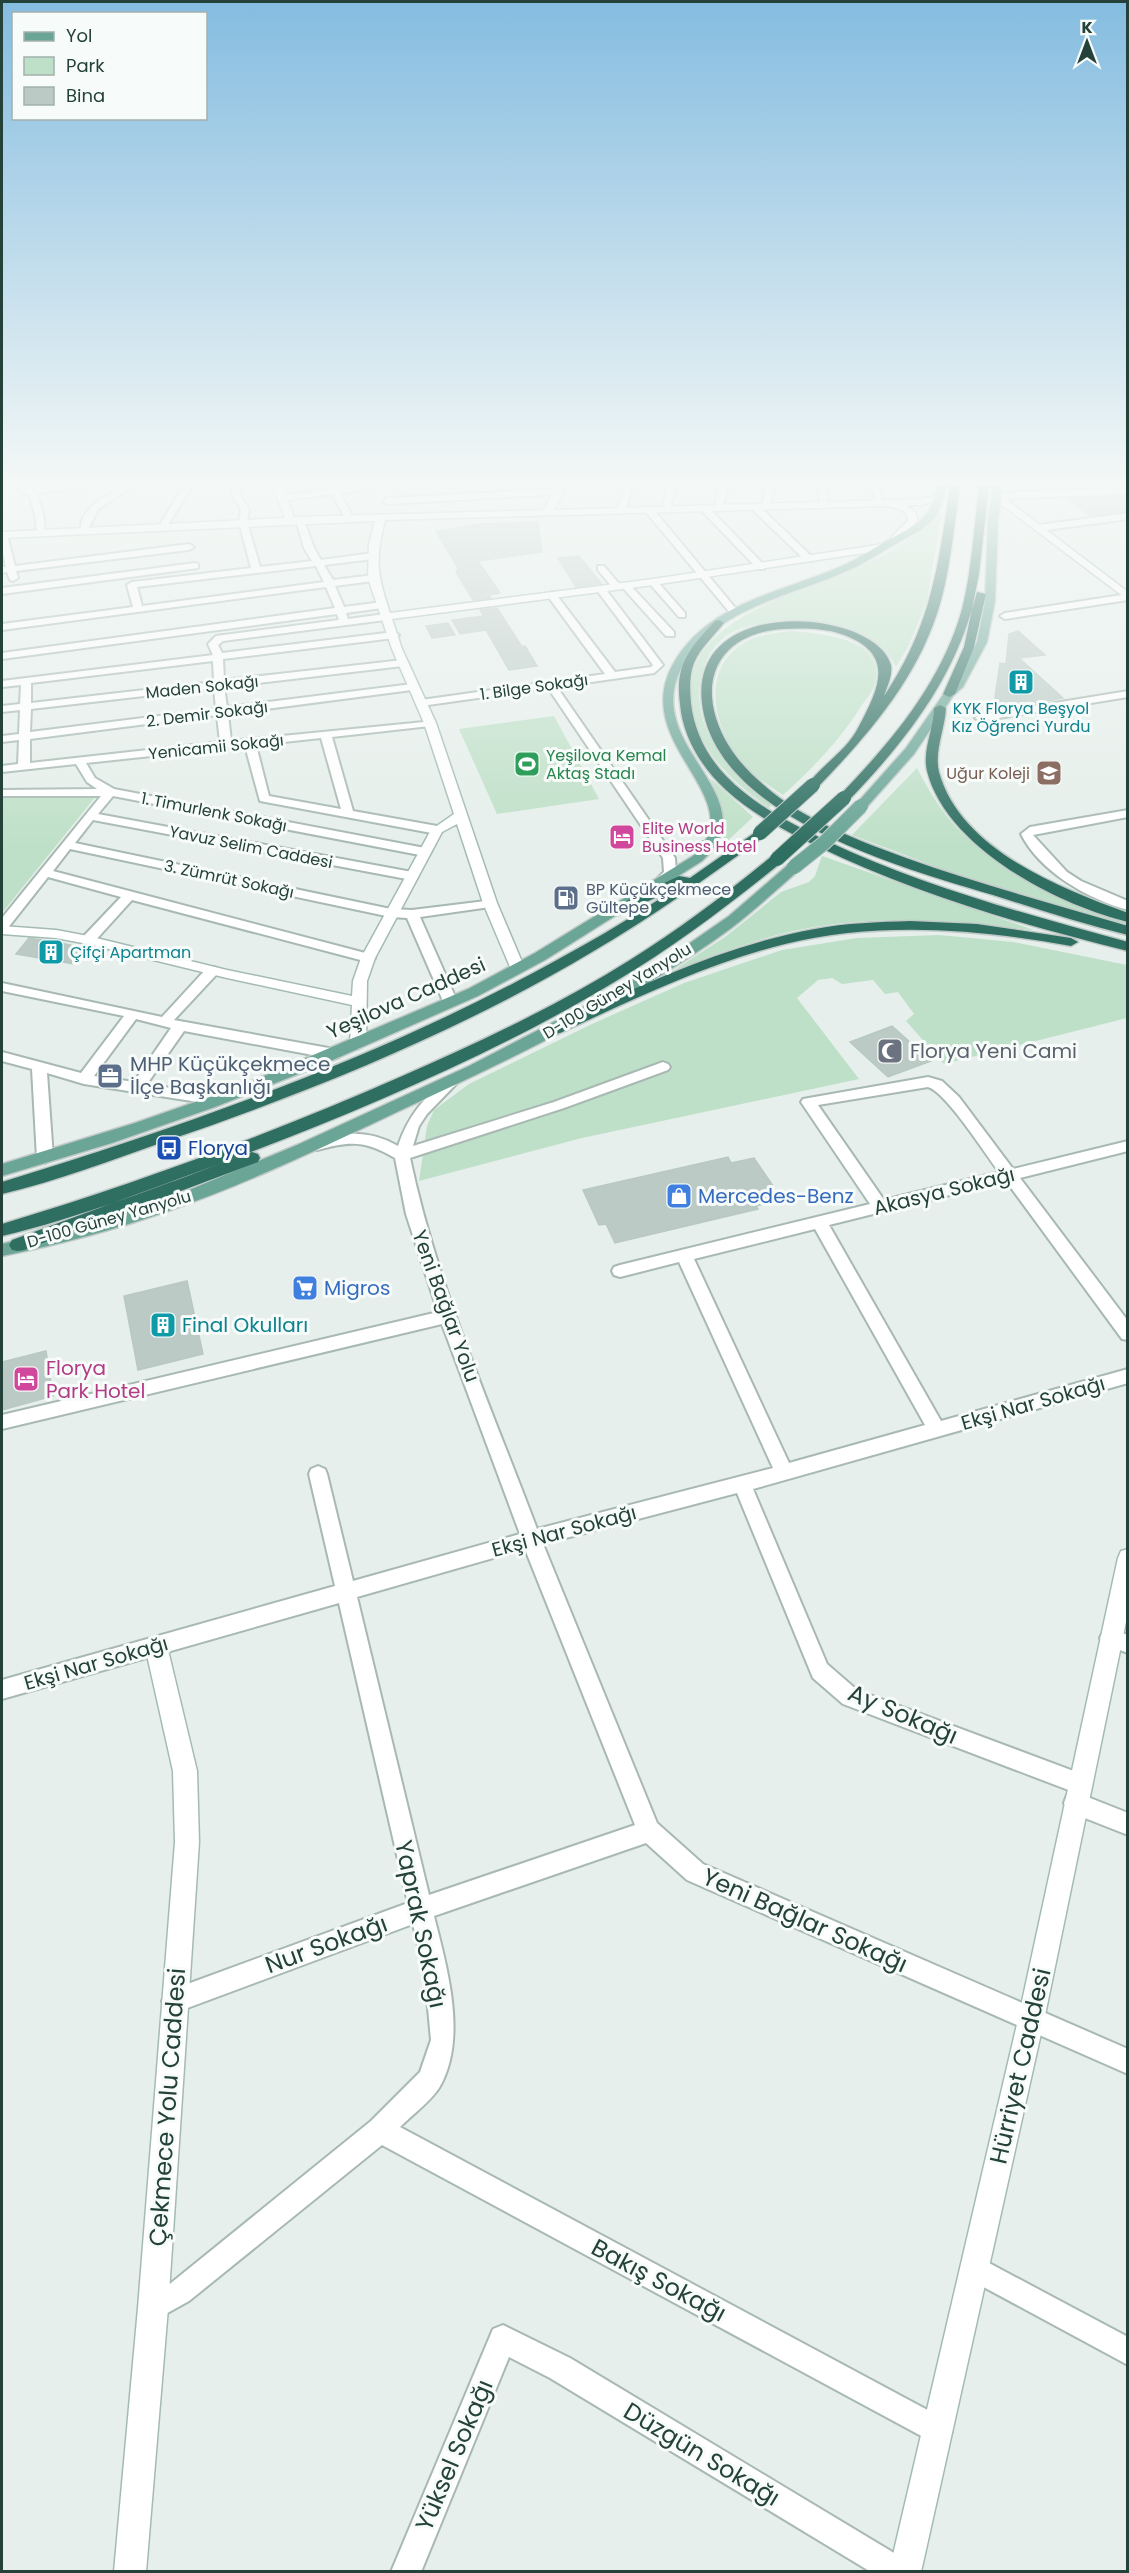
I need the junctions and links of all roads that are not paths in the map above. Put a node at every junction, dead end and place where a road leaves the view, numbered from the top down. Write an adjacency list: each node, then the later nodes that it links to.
1 (137, 606): 17 (street)
2 (162, 606): 17 (street)
3 (337, 606): 18 (street)
4 (382, 606): 19 (street)
5 (436, 606): 19 (street)
6 (560, 606): 33 (street)
7 (614, 606): 33 (street, 1. Bilge Sokağı)
8 (642, 606): 27 (street)
9 (674, 606): 21 (street)
10 (729, 606): 20 (street)
11 (749, 606): 20 (main road)
12 (934, 606): 48 (highway)
13 (967, 606): 102 (highway, bridge)
14 (979, 606): 39 (highway)
15 (989, 606): 39 (main road, D-100 Güney Yanyolu)
16 (1069, 606): 22 (street)
17 (138, 609): 26 (street)
18 (339, 610): 19 (street); 23 (street); 26 (street)
19 (384, 611): 23 (street); 28 (street)
20 (734, 612): 24 (main road)
21 (682, 615)
22 (1005, 616)
23 (344, 622): 29 (street)
24 (719, 623): 66 (main road); 82 (highway)
25 (2, 627): 26 (street)
26 (113, 627): 31 (street)
27 (670, 634)
28 (394, 635): 29 (street); 32 (street)
29 (218, 655): 31 (street); 37 (street)
30 (2, 656): 31 (street)
31 (82, 660): 34 (street)
32 (403, 663): 37 (street, Maden Sokağı); 38 (street)
33 (612, 676): 36 (street, 1. Bilge Sokağı)
34 (26, 681): 35 (street); 42 (street)
35 (2, 684)
36 (551, 684): 41 (street, 1. Bilge Sokağı); 65 (street)
37 (219, 686): 42 (street, Maden Sokağı); 45 (street)
38 (412, 687): 41 (street); 45 (street, 2. Demir Sokağı)
39 (949, 694): 43 (main road, D-100 Güney Yanyolu)
40 (1128, 694): 46 (street)
41 (421, 703): 47 (street)
42 (27, 706): 44 (street, Maden Sokağı); 50 (street)
43 (940, 708): 78 (highway); 92 (main road, D-100 Güney Yanyolu, bridge)
44 (2, 710)
45 (224, 713): 50 (street, 2. Demir Sokağı); 53 (street)
46 (980, 718)
47 (430, 723): 49 (street, Yenicamii Sokağı); 62 (street)
48 (863, 732): 68 (highway, bridge); 80 (highway)
49 (326, 735): 52 (street, Yenicamii Sokağı); 60 (street)
50 (25, 736): 51 (street, 2. Demir Sokağı); 55 (street)
51 (2, 739)
52 (250, 744): 53 (street, Yenicamii Sokağı); 60 (street)
53 (226, 746): 54 (street, Yenicamii Sokağı)
54 (78, 761): 55 (street, Yenicamii Sokağı); 57 (street)
55 (24, 767): 56 (street, Yenicamii Sokağı)
56 (2, 769)
57 (110, 792): 58 (street, 1. Timurlenk Sokağı); 61 (street); 67 (street, 1. Timurlenk Sokağı)
58 (2, 793)
59 (1128, 813): 74 (street)
60 (348, 814): 63 (street)
61 (90, 816): 64 (street); 70 (street, Yavuz Selim Caddesi)
62 (459, 817): 63 (street); 73 (street)
63 (437, 830): 67 (street)
64 (67, 845): 69 (street); 76 (street, 3. Zümrüt Sokağı)
65 (658, 845): 66 (street); 71 (street)
66 (711, 845): 71 (main road, Yeşilova Caddesi)
67 (425, 852): 70 (street)
68 (722, 863): 75 (highway); 109 (highway)
69 (45, 873): 72 (street); 79 (street)
70 (411, 876): 76 (street)
71 (664, 878): 75 (main road, Yeşilova Caddesi)
72 (130, 895): 81 (street); 84 (street)
73 (490, 903): 77 (street, 3. Zümrüt Sokağı); 85 (street)
74 (1128, 906)
75 (614, 912): 85 (main road, Yeşilova Caddesi)
76 (391, 913): 77 (street, 3. Zümrüt Sokağı); 84 (street)
77 (412, 914): 88 (street)
78 (1128, 918)
79 (2, 928): 81 (street)
80 (1128, 931)
81 (88, 940): 86 (street)
82 (1128, 947)
83 (1128, 956): 92 (highway)
84 (368, 957): 89 (street)
85 (518, 969): 88 (main road, Yeşilova Caddesi)
86 (212, 970): 89 (street); 91 (street)
87 (2, 987): 90 (street)
88 (450, 1001): 93 (main road, Yeşilova Caddesi)
89 (358, 1002): 93 (street)
90 (134, 1014): 91 (street); 98 (street)
91 (173, 1024): 94 (street); 100 (street)
92 (555, 1030): 99 (main road, D-100 Güney Yanyolu)
93 (358, 1044): 94 (main road, Yeşilova Caddesi)
94 (334, 1054): 101 (main road, Yeşilova Caddesi)
95 (2, 1056): 97 (street)
96 (663, 1067): 105 (street)
97 (39, 1068): 98 (street); 106 (street)
98 (84, 1079): 100 (street)
99 (452, 1081): 104 (main road, D-100 Güney Yanyolu); 105 (street)
100 (137, 1088): 101 (street)
101 (217, 1100): 106 (main road, Yeşilova Caddesi)
102 (337, 1111): 112 (highway); 113 (highway)
103 (1128, 1146): 108 (street, Akasya Sokağı)
104 (307, 1147): 105 (street); 113 (main road, D-100 Güney Yanyolu)
105 (402, 1155): 116 (street, Yeni Bağlar Yolu)
106 (45, 1158): 107 (main road, Yeşilova Caddesi)
107 (2, 1170)
108 (1007, 1175): 110 (street, Akasya Sokağı); 110 (street); 117 (street)
109 (2, 1188)
110 (881, 1208): 111 (street, Akasya Sokağı)
111 (819, 1222): 114 (street, Akasya Sokağı); 120 (street)
112 (2, 1230)
113 (10, 1247)
114 (684, 1255): 115 (street, Akasya Sokağı); 121 (street)
115 (620, 1270)
116 (448, 1316): 119 (street); 124 (street, Yeni Bağlar Yolu)
117 (1128, 1334)
118 (1128, 1376): 120 (street, Ekşi Nar Sokağı)
119 (2, 1422)
120 (937, 1430): 121 (street, Ekşi Nar Sokağı)
121 (784, 1472): 123 (street, Ekşi Nar Sokağı)
122 (318, 1474): 126 (street, Yaprak Sokağı)
123 (742, 1484): 124 (street, Ekşi Nar Sokağı); 130 (street, Ay Sokağı)
124 (531, 1539): 126 (street, Ekşi Nar Sokağı); 132 (street, Yeni Bağlar Sokağı)
125 (1128, 1558): 127 (street, Hürriyet Caddesi)
126 (345, 1593): 128 (street, Ekşi Nar Sokağı); 133 (street, Yaprak Sokağı)
127 (1119, 1641): 130 (street, Hürriyet Caddesi)
128 (156, 1646): 129 (street, Ekşi Nar Sokağı); 134 (street, Çekmece Yolu Caddesi)
129 (2, 1690)
130 (1077, 1793): 131 (street, Ay Sokağı); 135 (street, Hürriyet Caddesi)
131 (1128, 1824)
132 (650, 1832): 133 (street, Nur Sokağı); 135 (street, Yeni Bağlar Sokağı)
133 (419, 1910): 134 (street, Nur Sokağı); 137 (street, Yaprak Sokağı)
134 (174, 2001): 139 (street, Çekmece Yolu Caddesi)
135 (1031, 2020): 136 (street, Yeni Bağlar Sokağı); 138 (street, Hürriyet Caddesi)
136 (1128, 2062)
137 (380, 2130): 139 (street, Yaprak Sokağı); 142 (street, Bakış Sokağı)
138 (974, 2268): 141 (street); 142 (street, Hürriyet Caddesi)
139 (153, 2308): 143 (street, Çekmece Yolu Caddesi)
140 (503, 2339): 144 (street, Yüksel Sokağı); 145 (street, Düzgün Sokağı)
141 (1128, 2352)
142 (938, 2430): 146 (street, Hürriyet Caddesi)
143 (130, 2571)
144 (406, 2571)
145 (900, 2571)
146 (905, 2571)

